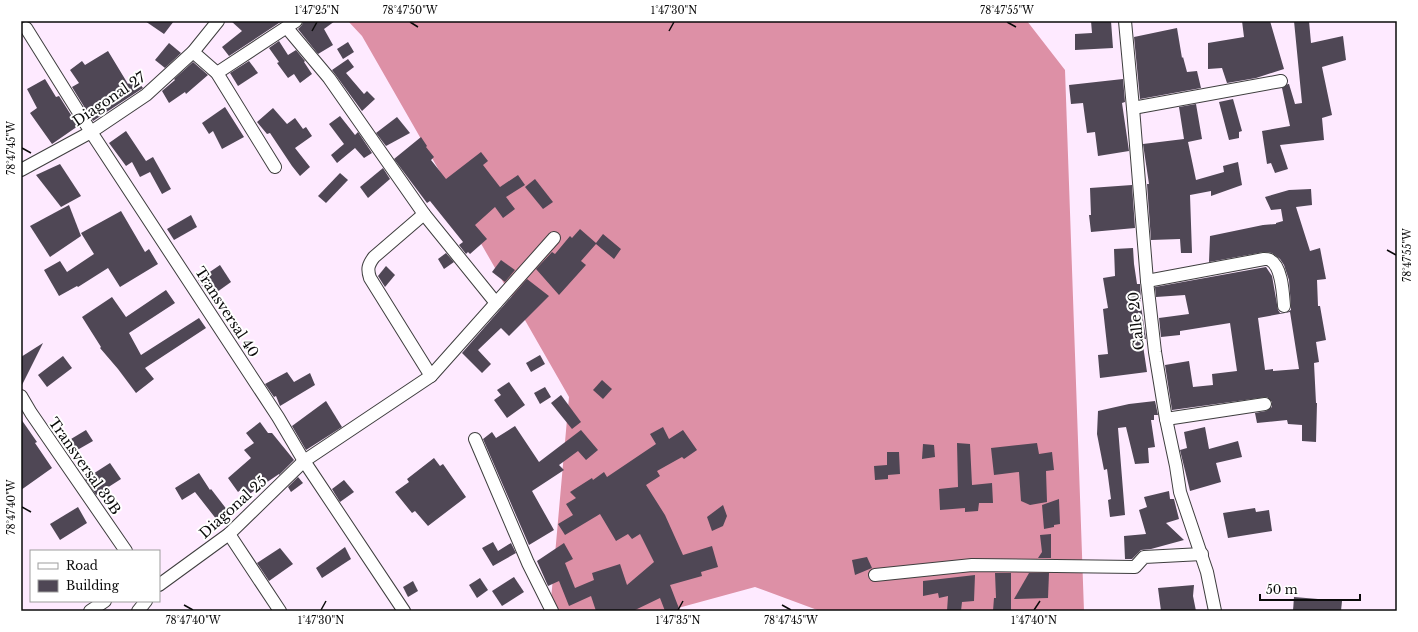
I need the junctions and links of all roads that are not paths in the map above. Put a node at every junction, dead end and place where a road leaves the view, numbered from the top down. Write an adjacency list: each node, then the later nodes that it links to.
1 (218, 21): 5 (street, Diagonal 27)
2 (1125, 21): 8 (street, Calle 20)
3 (291, 24): 6 (street); 12 (street)
4 (26, 28): 9 (street, Transversal 40)
5 (193, 52): 6 (street); 9 (street, Diagonal 27)
6 (217, 73): 10 (street)
7 (1281, 81): 8 (street)
8 (1133, 108): 14 (street, Calle 20)
9 (91, 132): 11 (street, Diagonal 27); 22 (street, Transversal 40)
10 (275, 167)
11 (21, 170)
12 (424, 214): 15 (street); 17 (street)
13 (554, 238): 15 (street, Diagonal 25)
14 (1147, 281): 16 (street); 20 (street, Calle 20)
15 (496, 303): 17 (street, Diagonal 25)
16 (1284, 306)
17 (431, 376): 22 (street, Diagonal 25)
18 (21, 396): 24 (street, Transversal 39B)
19 (1265, 404): 20 (street)
20 (1166, 419): 25 (street, Calle 20)
21 (475, 439): 34 (street)
22 (304, 461): 23 (street, Diagonal 25); 33 (street, Transversal 40)
23 (229, 534): 27 (street, Diagonal 25); 32 (street)
24 (125, 550)
25 (1202, 554): 26 (street); 35 (street, Calle 20)
26 (875, 575)
27 (160, 584)
28 (104, 602): 30 (street)
29 (145, 602): 31 (street)
30 (90, 611)
31 (138, 611)
32 (280, 611)
33 (404, 611)
34 (552, 611)
35 (1214, 611)

